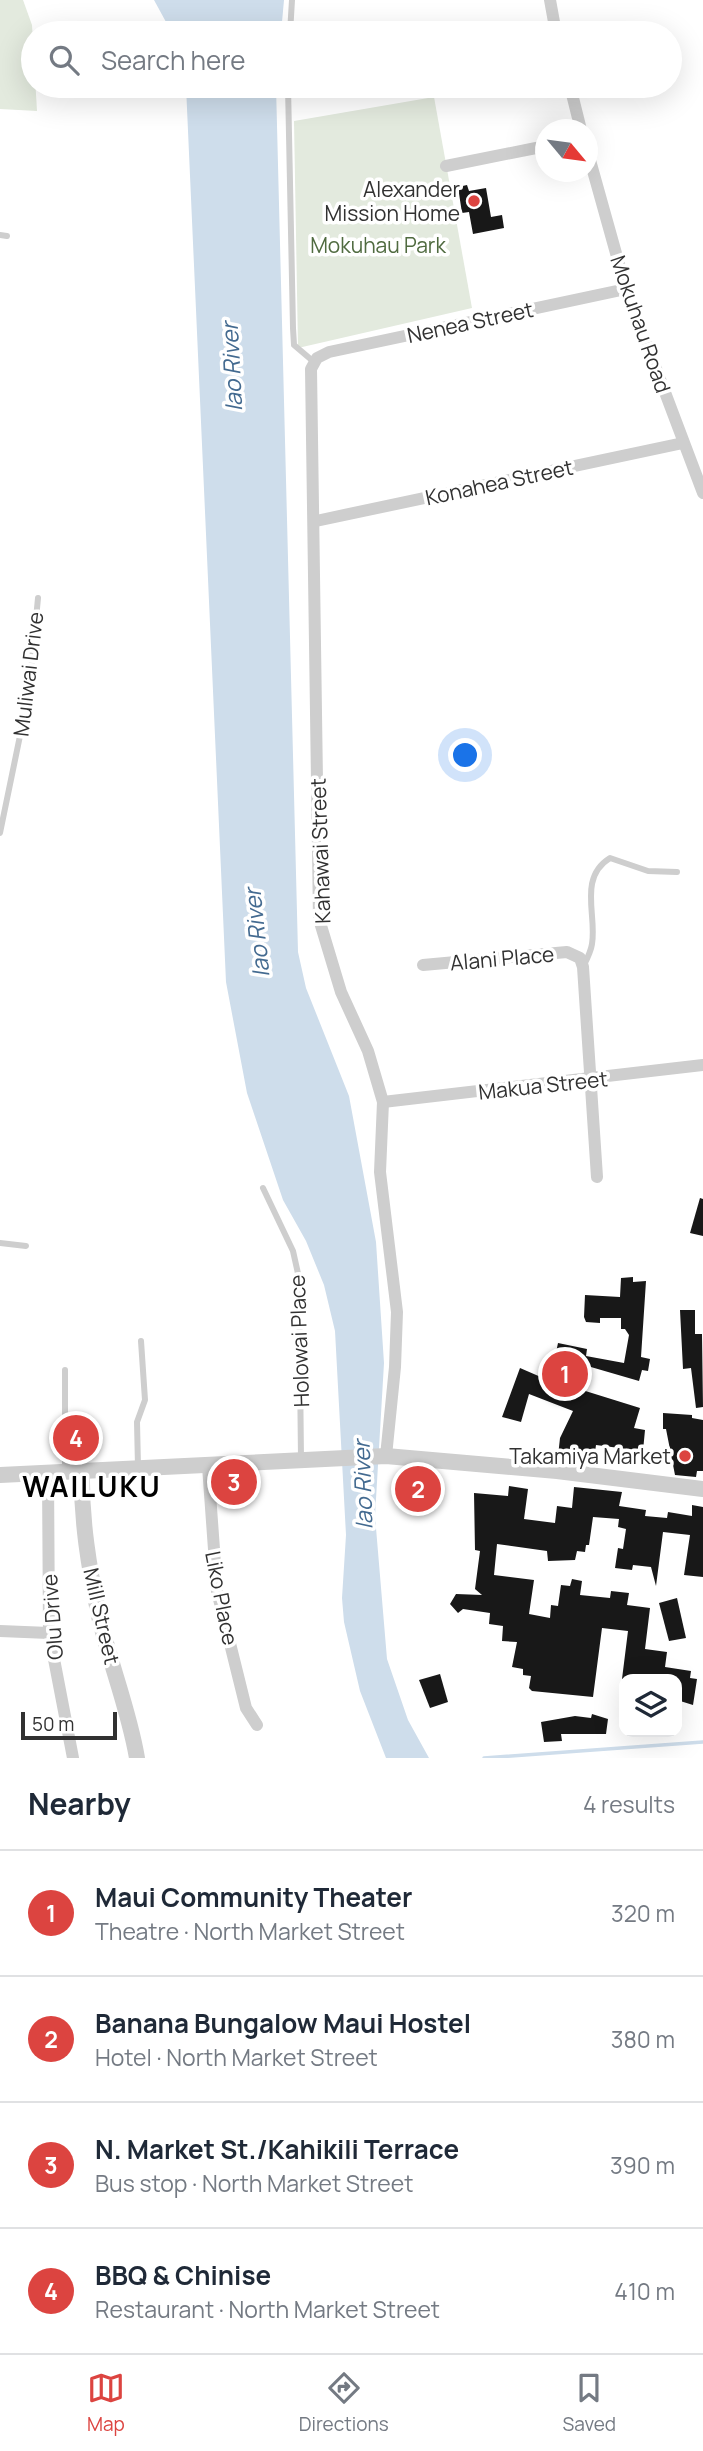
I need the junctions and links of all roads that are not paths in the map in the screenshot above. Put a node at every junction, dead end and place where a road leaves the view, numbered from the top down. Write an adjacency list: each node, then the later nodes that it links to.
1 (292, 0): 3 (lane)
2 (550, 0): 4 (street)
3 (291, 21)
4 (554, 21)
5 (288, 98): 12 (lane)
6 (573, 98): 7 (street)
7 (578, 119)
8 (535, 148): 9 (street)
9 (446, 166)
10 (595, 182): 11 (street, Mokuhau Road)
11 (626, 289): 12 (street, Nenea Street); 13 (street, Mokuhau Road)
12 (315, 361): 15 (street, Kahawai Street)
13 (683, 443): 14 (street, Mokuhau Road); 15 (street, Konahea Street)
14 (703, 493)
15 (316, 521): 23 (street, Kahawai Street)
16 (38, 598): 17 (lane, Muliwai Drive)
17 (0, 833)
18 (677, 872): 19 (lane)
19 (581, 962): 20 (street, Alani Place); 22 (street)
20 (423, 965)
21 (703, 1065): 22 (street, Makua Street)
22 (592, 1080): 23 (street, Makua Street); 24 (street)
23 (383, 1102): 30 (street, Kahawai Street)
24 (597, 1177)
25 (263, 1188): 31 (lane, Holowai Place)
26 (0, 1243): 27 (lane)
27 (26, 1246)
28 (141, 1341): 33 (lane)
29 (65, 1370): 34 (lane)
30 (386, 1456): 31 (street); 37 (street)
31 (301, 1459): 32 (street)
32 (208, 1466): 33 (street); 40 (street, Liko Place)
33 (138, 1469): 34 (street)
34 (74, 1472): 35 (street); 42 (street, Mill Street)
35 (48, 1474): 36 (street); 39 (street, Olu Drive)
36 (0, 1475)
37 (703, 1489)
38 (0, 1631): 39 (street)
39 (49, 1633): 41 (street, Olu Drive)
40 (257, 1725)
41 (73, 1758)
42 (137, 1758)

